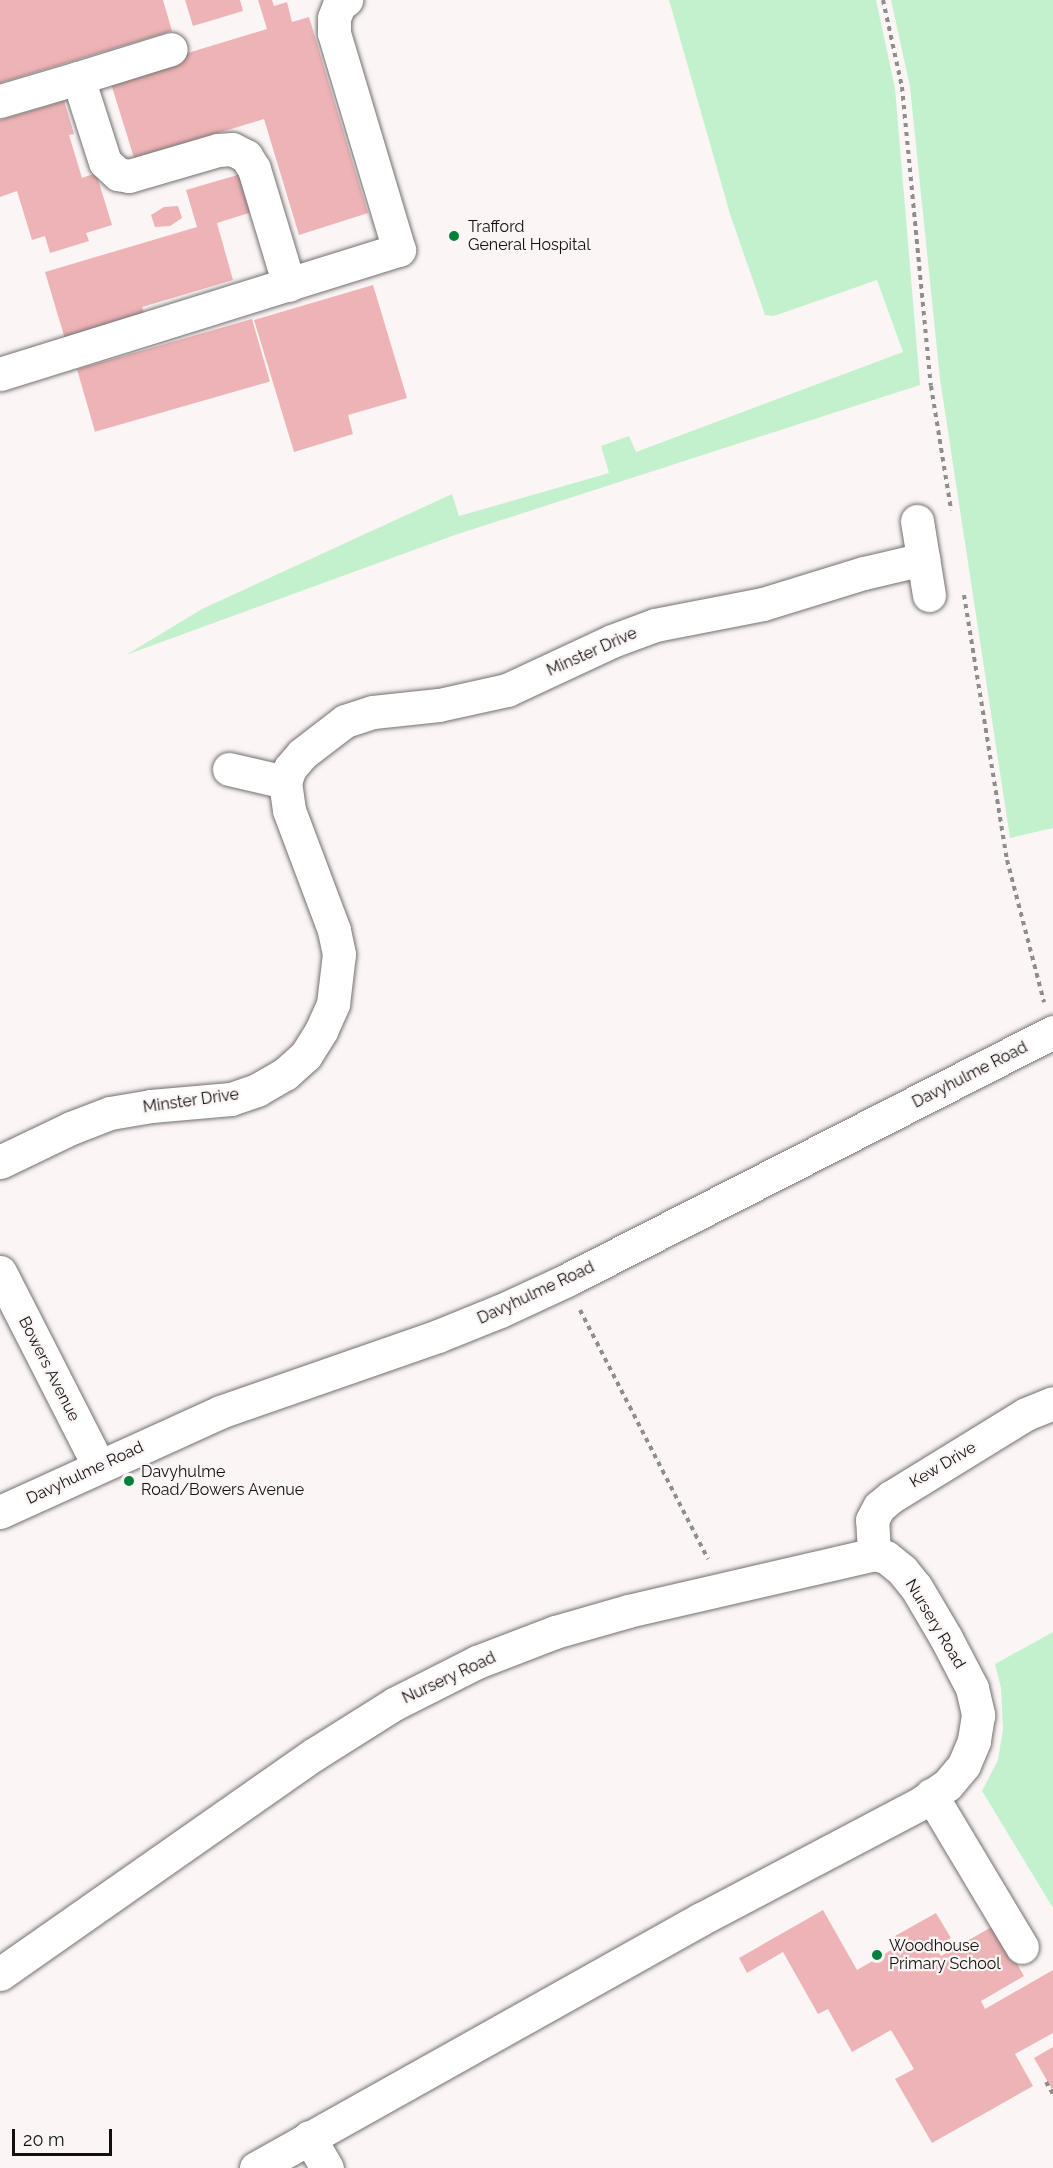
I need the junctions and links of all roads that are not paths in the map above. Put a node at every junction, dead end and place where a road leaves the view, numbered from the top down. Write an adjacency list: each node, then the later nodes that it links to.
1 (346, 0): 5 (street)
2 (171, 48): 3 (street)
3 (78, 78): 4 (street); 5 (street)
4 (0, 101)
5 (289, 285): 6 (street)
6 (1, 371)
7 (916, 521): 8 (street)
8 (923, 559): 9 (street); 11 (street, Minster Drive)
9 (929, 595)
10 (229, 769): 11 (street)
11 (285, 782): 13 (street, Minster Drive)
12 (1052, 1033): 16 (street, Davyhulme Road)
13 (0, 1162)
14 (0, 1272): 16 (street, Bowers Avenue)
15 (1053, 1403): 18 (street, Kew Drive)
16 (99, 1466): 17 (street, Davyhulme Road)
17 (0, 1512)
18 (874, 1554): 19 (street, Nursery Road); 21 (street, Nursery Road)
19 (931, 1795): 20 (street); 22 (street, Nursery Road)
20 (1022, 1947)
21 (0, 1974)
22 (309, 2137): 23 (street, Nursery Road); 24 (street)
23 (256, 2168)
24 (327, 2168)

